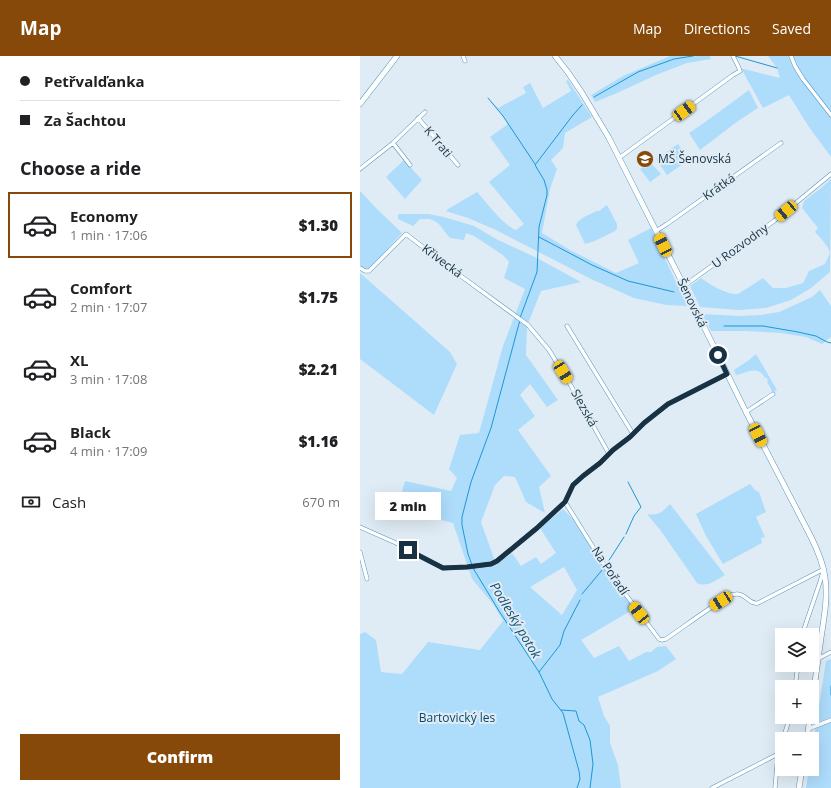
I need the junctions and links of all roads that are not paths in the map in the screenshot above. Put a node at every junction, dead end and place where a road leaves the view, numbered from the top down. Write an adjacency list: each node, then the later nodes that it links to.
1 (397, 56): 7 (main road)
2 (463, 56): 6 (street)
3 (555, 56): 13 (main road, Šenovská)
4 (733, 56): 13 (street)
5 (791, 56): 9 (street)
6 (465, 61)
7 (360, 104)
8 (425, 112): 10 (street, K Trati)
9 (831, 115)
10 (418, 118): 11 (street, K Trati); 15 (street, K Trati)
11 (393, 143): 14 (street); 16 (street, K Trati)
12 (781, 143): 18 (street, Krátká)
13 (619, 158): 18 (main road, Šenovská)
14 (410, 165)
15 (458, 165)
16 (360, 169)
17 (831, 174): 20 (street, U Rozvodny)
18 (656, 231): 20 (main road, Šenovská)
19 (360, 268): 21 (street, Křivecká)
20 (684, 286): 23 (main road, Šenovská)
21 (528, 325): 27 (street, Slezská)
22 (567, 326): 26 (street)
23 (727, 374): 25 (main road, Šenovská); 26 (street)
24 (773, 394): 25 (street)
25 (746, 412): 31 (main road, Šenovská)
26 (633, 434): 27 (street)
27 (609, 454): 28 (street)
28 (565, 502): 29 (street); 31 (street, Na Pořadí)
29 (360, 527)
30 (360, 552): 32 (street)
31 (824, 569): 33 (street); 35 (main road, Šenovská)
32 (367, 579)
33 (804, 628)
34 (831, 652): 35 (street)
35 (819, 658)
36 (831, 720): 38 (street)
37 (809, 724): 38 (main road)
38 (808, 729): 39 (main road)
39 (808, 732)
40 (775, 756): 43 (street)
41 (776, 776): 44 (street)
42 (801, 776): 45 (main road)
43 (712, 788)
44 (775, 788)
45 (799, 788)

